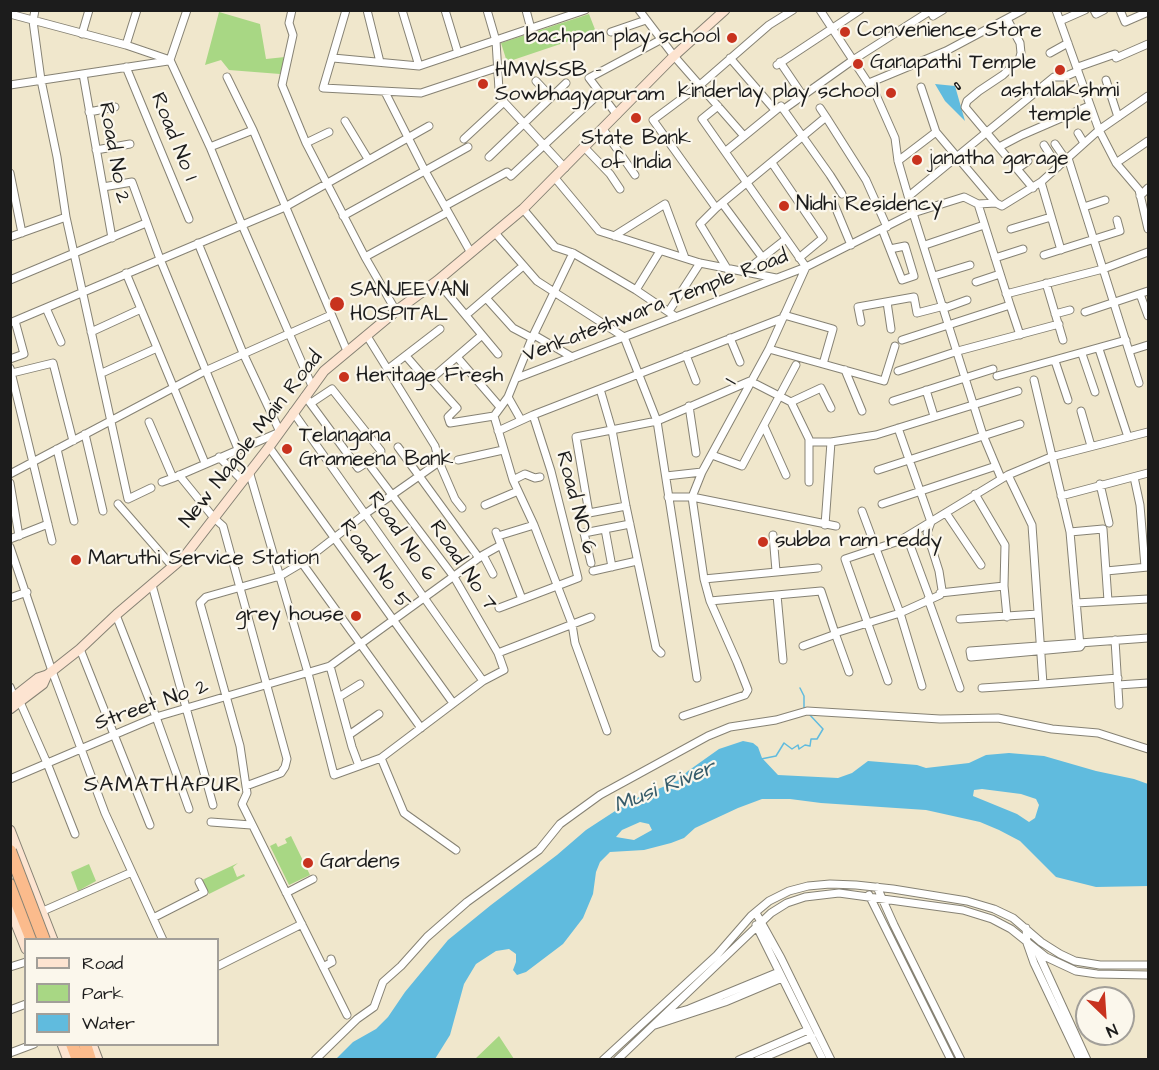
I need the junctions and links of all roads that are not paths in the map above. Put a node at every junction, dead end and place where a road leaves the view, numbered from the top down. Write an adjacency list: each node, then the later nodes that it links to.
1 (35, 10): 31 (street)
2 (89, 10): 36 (street)
3 (137, 10): 41 (street)
4 (187, 10): 47 (street)
5 (292, 10): 99 (street)
6 (346, 10): 45 (street)
7 (367, 10): 49 (street)
8 (402, 10): 50 (street)
9 (445, 10): 42 (street)
10 (487, 10): 38 (street)
11 (526, 10): 34 (street)
12 (585, 10): 28 (street)
13 (639, 10): 29 (street)
14 (793, 10): 46 (street)
15 (820, 10): 33 (street)
16 (860, 10): 33 (street)
17 (943, 10): 25 (street)
18 (1023, 10): 30 (street)
19 (1056, 10): 32 (street)
20 (1084, 10): 32 (street)
21 (1094, 10): 22 (street)
22 (1104, 10)
23 (1120, 10): 26 (street)
24 (723, 11): 44 (street, New Nagole Main Road)
25 (930, 11): 48 (street)
26 (1149, 12)
27 (10, 14): 31 (street)
28 (563, 14): 34 (street)
29 (646, 20): 35 (street); 37 (street)
30 (1007, 20): 62 (street); 91 (street)
31 (33, 21): 36 (street); 58 (street)
32 (1060, 21): 39 (street)
33 (831, 28): 48 (street); 68 (street)
34 (531, 29): 38 (street)
35 (611, 32)
36 (82, 34): 41 (street)
37 (662, 39): 44 (street); 67 (street)
38 (496, 41): 42 (street); 52 (street)
39 (1068, 43): 43 (street); 53 (street)
40 (1149, 44): 53 (street)
41 (126, 45): 47 (street)
42 (458, 53): 50 (street)
43 (1050, 53)
44 (674, 56): 64 (street); 79 (street, New Nagole Main Road)
45 (333, 58): 49 (street); 66 (street)
46 (730, 58): 64 (street); 76 (street)
47 (170, 60): 51 (street); 103 (street)
48 (853, 60): 62 (street); 68 (street)
49 (380, 62): 50 (street)
50 (418, 66)
51 (126, 67): 55 (street); 147 (street, Road No 1)
52 (499, 67): 54 (street); 57 (street)
53 (1078, 69): 73 (street); 91 (street)
54 (490, 70): 57 (street); 66 (street)
55 (83, 74): 58 (street); 78 (street, Road No 2)
56 (227, 77): 86 (street)
57 (499, 79): 71 (street)
58 (41, 80): 63 (street); 145 (street)
59 (1106, 80): 81 (street)
60 (536, 81): 69 (street)
61 (566, 83): 69 (street)
62 (868, 83): 113 (street)
63 (10, 85)
64 (699, 85): 72 (street); 138 (street)
65 (921, 87): 89 (street)
66 (385, 92): 94 (street)
67 (600, 93): 79 (street); 101 (street)
68 (803, 96): 77 (street)
69 (551, 98): 83 (street)
70 (1147, 99): 81 (street)
71 (504, 102): 83 (street); 95 (street)
72 (718, 106): 92 (street); 108 (street)
73 (1089, 106): 87 (street); 105 (street)
74 (116, 107): 78 (street)
75 (820, 108): 80 (street)
76 (775, 110): 77 (street); 92 (street)
77 (784, 110): 93 (street)
78 (89, 112): 107 (street, Road No 2)
79 (617, 115): 85 (street, New Nagole Main Road)
80 (826, 117): 93 (street); 153 (street)
81 (1118, 117): 87 (street)
82 (345, 121): 111 (street)
83 (524, 124): 101 (street); 109 (street)
84 (429, 126): 94 (street)
85 (603, 129): 106 (street, New Nagole Main Road); 122 (street)
86 (253, 130): 103 (street); 139 (street)
87 (1099, 130): 97 (street); 116 (street)
88 (329, 132): 99 (street)
89 (936, 132): 110 (street); 113 (street)
90 (1078, 133): 97 (street)
91 (987, 134): 105 (street); 110 (street)
92 (744, 136): 108 (street)
93 (802, 136): 115 (street); 131 (street)
94 (408, 137): 111 (street); 120 (street)
95 (464, 139)
96 (1149, 141): 116 (street)
97 (1084, 143): 112 (street)
98 (130, 144): 107 (street)
99 (306, 144): 125 (street)
100 (1055, 144): 112 (street)
101 (544, 145): 118 (street); 141 (street)
102 (1044, 145): 117 (street)
103 (210, 147): 151 (street)
104 (468, 147): 120 (street)
105 (999, 147): 119 (street)
106 (585, 148): 118 (street, New Nagole Main Road); 130 (street)
107 (96, 150): 127 (street, Road No 2)
108 (726, 151): 126 (street)
109 (489, 157)
110 (959, 157): 132 (street); 135 (street)
111 (368, 159): 125 (street)
112 (1067, 159): 117 (street); 140 (street)
113 (898, 161): 132 (street)
114 (1028, 161): 119 (street)
115 (772, 163): 126 (street); 178 (street)
116 (1116, 163): 133 (street)
117 (1058, 167): 124 (street)
118 (565, 168): 123 (street, New Nagole Main Road)
119 (1017, 169): 128 (street)
120 (425, 171): 141 (street); 144 (street)
121 (10, 173): 156 (street)
122 (635, 175)
123 (555, 178): 142 (street, New Nagole Main Road); 158 (street)
124 (1041, 182): 128 (street); 146 (street)
125 (327, 183): 139 (street); 144 (street)
126 (747, 183): 138 (street); 161 (street)
127 (103, 187): 150 (street); 160 (street, Road No 2)
128 (1032, 188): 135 (street, Venkateshwara Temple Road)
129 (1149, 188): 133 (street)
130 (620, 189)
131 (842, 194)
132 (909, 196): 143 (street)
133 (1140, 196): 148 (street)
134 (1105, 200): 140 (street)
135 (996, 202): 137 (street, Venkateshwara Temple Road)
136 (834, 204): 164 (street)
137 (978, 204): 143 (street, Venkateshwara Temple Road); 152 (street)
138 (719, 206): 176 (street); 186 (street)
139 (285, 207): 151 (street); 215 (street)
140 (1084, 207): 162 (street)
141 (446, 209): 171 (street); 175 (street)
142 (524, 209): 157 (street, New Nagole Main Road); 172 (street)
143 (913, 213): 153 (street, Venkateshwara Temple Road); 165 (street)
144 (343, 216): 175 (street)
145 (66, 217): 156 (street); 173 (street)
146 (1051, 217): 154 (street); 168 (street)
147 (189, 219)
148 (1147, 219): 155 (street)
149 (1117, 220): 162 (street)
150 (146, 223): 160 (street); 180 (street)
151 (242, 225): 163 (street); 227 (street)
152 (984, 225): 165 (street); 179 (street)
153 (884, 228): 164 (street, Venkateshwara Temple Road); 166 (street)
154 (1011, 229)
155 (1149, 229)
156 (22, 233): 159 (street)
157 (496, 234): 171 (street, New Nagole Main Road); 183 (street)
158 (614, 236): 169 (street); 177 (street)
159 (10, 237)
160 (112, 238): 173 (street)
161 (786, 239): 176 (street); 178 (street)
162 (1094, 240): 168 (street); 185 (street)
163 (198, 243): 180 (street); 246 (street)
164 (851, 245): 184 (street, Venkateshwara Temple Road)
165 (924, 245): 190 (street)
166 (890, 249): 166 (street)
167 (1023, 249): 179 (street)
168 (1061, 250): 174 (street)
169 (660, 251): 177 (street); 196 (street)
170 (1149, 252): 185 (street)
171 (471, 253): 193 (street, New Nagole Main Road)
172 (573, 253): 196 (street); 197 (street)
173 (73, 255): 192 (street); 199 (street)
174 (1044, 255)
175 (365, 257): 211 (street)
176 (762, 257): 187 (street)
177 (685, 258): 181 (street)
178 (799, 258): 184 (street)
179 (995, 258): 189 (street)
180 (160, 259): 188 (street); 260 (street)
181 (700, 263): 186 (street); 212 (street)
182 (970, 265): 190 (street)
183 (523, 266): 197 (street); 202 (street)
184 (806, 267): 191 (street, Venkateshwara Temple Road); 217 (street, 1)
185 (1103, 269): 195 (street); 205 (street)
186 (728, 270): 187 (street)
187 (744, 272): 191 (street)
188 (126, 273): 199 (street); 209 (street)
189 (1000, 274): 194 (street); 200 (street)
190 (934, 276): 207 (street)
191 (778, 278): 219 (street, Venkateshwara Temple Road)
192 (10, 280)
193 (437, 281): 211 (street, New Nagole Main Road); 216 (street)
194 (976, 282)
195 (1046, 283): 200 (street); 214 (street)
196 (636, 290): 212 (street)
197 (555, 291): 231 (street); 232 (street)
198 (1149, 291): 201 (street)
199 (82, 293): 208 (street); 226 (street)
200 (1006, 294): 206 (street)
201 (1140, 294): 205 (street); 218 (street)
202 (486, 298): 216 (street); 231 (street)
203 (967, 300): 207 (street)
204 (887, 302): 207 (street); 221 (street); 225 (street)
205 (1114, 303): 213 (street); 236 (street)
206 (1010, 305): 223 (street); 229 (street)
207 (944, 307): 223 (street)
208 (46, 308): 220 (street); 237 (street)
209 (141, 309): 226 (street); 240 (street)
210 (1070, 310): 214 (street)
211 (396, 311): 230 (street, New Nagole Main Road)
212 (669, 311): 219 (street)
213 (1085, 312)
214 (1055, 314): 222 (street)
215 (331, 315): 227 (street); 243 (street)
216 (466, 315): 228 (street)
217 (784, 316): 233 (street); 241 (street, 1); 256 (street)
218 (1148, 316)
219 (676, 317): 232 (street, Venkateshwara Temple Road)
220 (13, 322): 253 (street)
221 (861, 322)
222 (1059, 324): 229 (street); 235 (street)
223 (949, 326): 234 (street); 244 (street)
224 (440, 329): 250 (street)
225 (891, 329)
226 (91, 332): 262 (street)
227 (288, 333): 246 (street); 272 (street)
228 (482, 335): 247 (street); 251 (street)
229 (1020, 335): 244 (street)
230 (367, 336): 243 (street, New Nagole Main Road); 258 (street)
231 (533, 336): 252 (street); 265 (street)
232 (624, 337): 252 (street, Venkateshwara Temple Road); 263 (street)
233 (730, 338): 249 (street); 255 (street)
234 (902, 340)
235 (1063, 340)
236 (1126, 340): 242 (street); 245 (street)
237 (61, 342)
238 (1149, 345): 245 (street)
239 (895, 346): 259 (street)
240 (157, 348): 262 (street); 273 (street)
241 (769, 349): 256 (street); 270 (street, 1)
242 (1099, 349): 248 (street); 307 (street)
243 (347, 351): 272 (street, New Nagole Main Road)
244 (958, 351): 261 (street); 266 (street)
245 (1129, 351): 271 (street)
246 (243, 353): 260 (street); 303 (street)
247 (498, 354)
248 (1082, 354): 254 (street); 277 (street)
249 (686, 355): 263 (street); 269 (street)
250 (406, 356): 258 (street); 267 (street)
251 (457, 357): 267 (street); 286 (street)
252 (572, 357): 265 (street, Venkateshwara Temple Road)
253 (10, 359)
254 (1055, 361): 266 (street); 281 (street)
255 (740, 362)
256 (823, 364): 259 (street)
257 (796, 365): 278 (street)
258 (388, 369): 324 (street)
259 (845, 370): 288 (street)
260 (205, 371): 273 (street); 315 (street)
261 (898, 371)
262 (102, 373): 294 (street)
263 (639, 373): 274 (street); 296 (street)
264 (11, 376): 308 (street); 323 (street)
265 (517, 378): 279 (street)
266 (966, 378): 275 (street); 284 (street)
267 (431, 379): 292 (street)
268 (1034, 380): 320 (street)
269 (696, 381)
270 (750, 381): 278 (street); 285 (street); 318 (street, 1)
271 (1139, 383)
272 (312, 386): 280 (street, New Nagole Main Road)
273 (173, 387): 294 (street); 325 (street)
274 (600, 390): 291 (street); 301 (street)
275 (926, 390): 282 (street); 293 (street)
276 (1018, 391): 284 (street)
277 (1095, 392)
278 (780, 396): 283 (street); 299 (street)
279 (508, 397): 286 (street); 295 (street)
280 (308, 399): 280 (street); 290 (street, New Nagole Main Road)
281 (1068, 400)
282 (893, 401)
283 (791, 402): 287 (street); 309 (street)
284 (974, 404): 293 (street); 306 (street)
285 (689, 406): 296 (street); 317 (street)
286 (500, 407): 292 (street)
287 (831, 408)
288 (862, 411)
289 (1081, 411): 311 (street)
290 (293, 412): 303 (street, New Nagole Main Road); 362 (street, Road No 6)
291 (533, 415): 295 (street); 399 (street, Road NO 6)
292 (494, 416): 302 (street)
293 (934, 416): 300 (street)
294 (111, 420): 305 (street); 346 (street)
295 (521, 420): 302 (street)
296 (657, 421): 301 (street); 336 (street)
297 (149, 422): 334 (street)
298 (1020, 424): 306 (street)
299 (764, 426): 318 (street); 333 (street)
300 (898, 428): 310 (street); 322 (street)
301 (612, 430): 357 (street); 357 (street)
302 (498, 431): 316 (street)
303 (280, 432): 312 (street, New Nagole Main Road); 315 (street)
304 (1149, 432): 307 (street)
305 (86, 434): 308 (street); 359 (street)
306 (984, 435): 322 (street); 326 (street)
307 (1128, 437): 311 (street)
308 (73, 441): 314 (street)
309 (809, 442): 310 (street); 343 (street)
310 (831, 442): 370 (street)
311 (1091, 446): 320 (street)
312 (268, 447): 329 (street, New Nagole Main Road); 377 (street, Road No 5)
313 (398, 447): 335 (street)
314 (57, 449): 323 (street); 364 (street)
315 (238, 449): 319 (street)
316 (502, 450): 321 (street); 341 (street)
317 (696, 453)
318 (712, 454): 330 (street, 1)
319 (219, 457): 325 (street); 340 (street)
320 (1051, 457): 337 (street); 351 (street)
321 (458, 460)
322 (909, 460): 328 (street); 348 (street)
323 (33, 461): 331 (street); 367 (street)
324 (439, 462): 335 (street); 358 (street)
325 (205, 463): 334 (street)
326 (996, 466): 337 (street); 348 (street)
327 (371, 467): 350 (street, Road No 7)
328 (878, 470)
329 (249, 471): 340 (street, New Nagole Main Road); 395 (street)
330 (702, 472): 336 (street); 353 (street, 1)
331 (10, 474)
332 (1149, 474): 339 (street)
333 (786, 475)
334 (176, 476): 342 (street); 363 (street)
335 (419, 476): 350 (street); 383 (street)
336 (666, 476): 352 (street)
337 (1004, 476): 349 (street); 415 (street)
338 (540, 477): 341 (street)
339 (1134, 477): 345 (street); 390 (street)
340 (242, 480): 363 (street, New Nagole Main Road)
341 (513, 480): 347 (street)
342 (162, 482)
343 (809, 482)
344 (10, 483): 375 (street)
345 (1100, 484): 351 (street); 366 (street)
346 (151, 488)
347 (518, 491): 356 (street); 369 (street)
348 (920, 492): 355 (street); 365 (street)
349 (975, 494): 361 (street); 400 (street)
350 (391, 495): 362 (street); 396 (street, Road No 7)
351 (1061, 496): 373 (street)
352 (669, 497): 353 (street); 439 (street)
353 (692, 497): 370 (street); 397 (street)
354 (118, 504): 388 (street)
355 (882, 504)
356 (485, 505)
357 (626, 506): 368 (street)
358 (462, 508)
359 (103, 511)
360 (862, 511): 382 (street)
361 (946, 513): 365 (street); 387 (street)
362 (365, 514): 377 (street); 406 (street, Road No 6)
363 (214, 518): 388 (street, New Nagole Main Road); 401 (street)
364 (74, 521)
365 (931, 522): 376 (street); 403 (street)
366 (1109, 523)
367 (48, 524): 375 (street); 379 (street)
368 (630, 524): 372 (street); 385 (street)
369 (534, 525): 380 (street); 399 (street)
370 (825, 525): 371 (street)
371 (836, 526)
372 (605, 529): 389 (street); 389 (street)
373 (1070, 532): 392 (street); 412 (street)
374 (773, 535): 393 (street)
375 (19, 536): 378 (street)
376 (907, 537): 382 (street); 408 (street)
377 (334, 538): 386 (street); 420 (street, Road No 5)
378 (10, 539)
379 (52, 541)
380 (501, 545): 383 (street, Street No 2); 407 (street)
381 (10, 547): 384 (street)
382 (877, 549): 414 (street); 421 (street)
383 (481, 556): 394 (street); 396 (street, Street No 2)
384 (12, 558): 402 (street)
385 (637, 561): 389 (street); 433 (street)
386 (302, 563): 395 (street); 427 (street)
387 (981, 565)
388 (173, 567): 398 (street, New Nagole Main Road)
389 (612, 567)
390 (1147, 567): 392 (street)
391 (818, 568): 393 (street)
392 (1106, 571): 410 (street)
393 (776, 572): 397 (street)
394 (493, 574)
395 (280, 576): 401 (street); 438 (street)
396 (454, 577): 406 (street, Street No 2); 432 (street, Road No 7)
397 (704, 579): 411 (street)
398 (152, 585): 416 (street, New Nagole Main Road); 456 (street)
399 (557, 585): 407 (street); 422 (street)
400 (1004, 586): 403 (street); 418 (street)
401 (239, 588): 446 (street); 451 (street)
402 (27, 592): 405 (street); 437 (street)
403 (940, 593): 408 (street)
404 (777, 595): 411 (street); 423 (street); 434 (street)
405 (10, 598)
406 (424, 598): 420 (street, Street No 2); 440 (street, Road No 6)
407 (522, 599): 413 (street)
408 (929, 599): 414 (street); 449 (street)
409 (1149, 599): 410 (street)
410 (1108, 601): 412 (street)
411 (710, 602): 459 (street)
412 (1076, 603): 428 (street)
413 (499, 608)
414 (900, 613): 421 (street); 447 (street)
415 (1038, 614): 418 (street); 431 (street)
416 (116, 615): 430 (street, New Nagole Main Road); 460 (street)
417 (591, 617): 422 (street)
418 (1007, 617): 419 (street)
419 (960, 619)
420 (394, 620): 427 (street, Street No 2); 454 (street, Road No 5)
421 (867, 623): 423 (street); 441 (street)
422 (572, 624): 432 (street); 462 (street)
423 (835, 634): 429 (street); 436 (street)
424 (1149, 638): 425 (street)
425 (1115, 642): 426 (street); 428 (street); 442 (street)
426 (1149, 642)
427 (361, 643): 435 (street, Street No 2); 461 (street)
428 (1081, 645): 431 (street)
429 (803, 646)
430 (80, 649): 437 (street, New Nagole Main Road); 463 (street)
431 (1041, 649): 431 (street); 445 (street)
432 (498, 652): 440 (street)
433 (661, 653)
434 (783, 660)
435 (330, 666): 438 (street, Street No 2); 452 (street)
436 (849, 672)
437 (50, 673): 453 (street, New Nagole Main Road); 465 (street)
438 (308, 674): 446 (street, Street No 2); 469 (street)
439 (697, 678)
440 (483, 681): 454 (street)
441 (888, 681)
442 (1118, 682): 443 (street); 445 (street); 455 (street)
443 (1149, 683)
444 (360, 684): 452 (street)
445 (1043, 684): 450 (street)
446 (266, 686): 451 (street, Street No 2); 471 (street)
447 (922, 686)
448 (10, 687): 453 (street)
449 (960, 688)
450 (982, 688)
451 (226, 697): 456 (street, Street No 2); 471 (street)
452 (339, 697): 464 (street)
453 (15, 700): 457 (street, New Nagole Main Road); 468 (street)
454 (453, 703): 461 (street)
455 (1119, 705)
456 (186, 708): 460 (street, Street No 2); 472 (street)
457 (10, 709)
458 (379, 714): 464 (street)
459 (683, 716)
460 (156, 717): 463 (street, Street No 2); 473 (street)
461 (421, 728): 467 (street)
462 (607, 731)
463 (114, 735): 465 (street, Street No 2); 475 (street)
464 (349, 735): 469 (street)
465 (81, 749): 468 (street, Street No 2); 481 (street)
466 (1149, 749): 519 (street)
467 (381, 758): 469 (street); 479 (street)
468 (47, 763): 470 (street, Street No 2); 478 (street)
469 (359, 766)
470 (10, 779)
471 (246, 786): 476 (street)
472 (213, 805)
473 (189, 809)
474 (211, 822): 476 (street)
475 (150, 825)
476 (251, 825): 488 (street)
477 (10, 830): 482 (street)
478 (75, 834)
479 (456, 850)
480 (10, 851): 501 (highway, bridge)
481 (132, 873): 492 (street); 494 (street)
482 (28, 874): 485 (street); 492 (street)
483 (313, 879): 488 (street)
484 (199, 882): 494 (street)
485 (10, 883): 500 (highway)
486 (865, 886): 487 (street); 489 (street); 493 (street)
487 (877, 887): 490 (street); 498 (street)
488 (286, 893): 496 (street)
489 (870, 897): 490 (street); 497 (street); 526 (street)
490 (882, 898): 504 (street); 527 (street)
491 (10, 909): 495 (street)
492 (43, 911): 502 (street)
493 (753, 915): 497 (street); 520 (street)
494 (153, 918): 503 (street)
495 (13, 922): 505 (street)
496 (302, 924): 509 (street); 510 (street)
497 (759, 924): 511 (street); 514 (street); 525 (street)
498 (1026, 928): 499 (street); 504 (street)
499 (1035, 936): 506 (street); 508 (street)
500 (32, 938)
501 (44, 938)
502 (53, 938)
503 (163, 938)
504 (1027, 943): 506 (street); 528 (street)
505 (24, 945)
506 (1037, 951): 512 (street); 529 (street)
507 (331, 959): 510 (street)
508 (1149, 965)
509 (219, 966)
510 (323, 966): 513 (street)
511 (781, 975): 514 (street); 515 (street); 516 (street)
512 (1149, 975)
513 (347, 1015)
514 (662, 1017): 515 (street)
515 (654, 1025): 521 (street)
516 (810, 1034): 522 (street); 523 (street); 524 (street)
517 (29, 1046): 518 (street)
518 (10, 1053)
519 (315, 1059)
520 (603, 1059)
521 (617, 1059)
522 (739, 1059)
523 (758, 1059)
524 (823, 1059)
525 (831, 1059)
526 (951, 1059)
527 (961, 1059)
528 (1080, 1059)
529 (1087, 1059)

